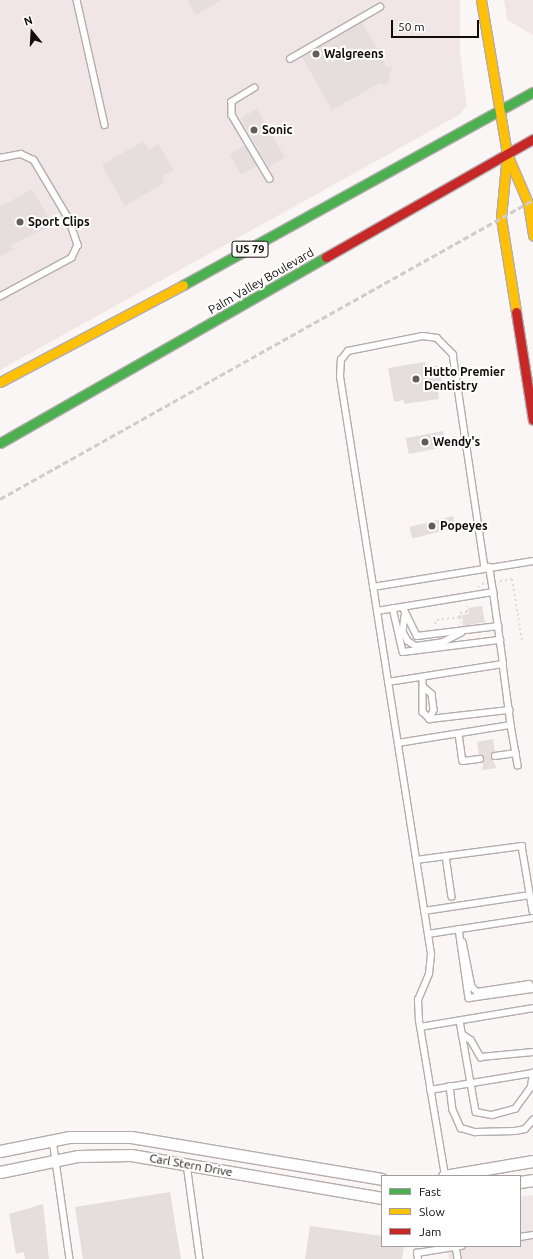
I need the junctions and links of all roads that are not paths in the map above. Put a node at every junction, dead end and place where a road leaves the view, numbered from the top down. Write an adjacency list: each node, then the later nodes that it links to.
1 (77, 0): 8 (lane)
2 (480, 0): 7 (main road)
3 (380, 7): 4 (lane)
4 (290, 59)
5 (254, 88): 12 (lane)
6 (533, 92): 7 (main road, US 79)
7 (499, 112): 10 (main road); 15 (main road, US 79)
8 (105, 125)
9 (533, 139): 10 (main road, Palm Valley Boulevard)
10 (507, 154): 13 (main road); 16 (main road); 17 (main road, Palm Valley Boulevard)
11 (0, 158): 14 (lane)
12 (270, 180)
13 (533, 236)
14 (0, 297)
15 (0, 382)
16 (533, 420)
17 (0, 444)
18 (533, 561): 19 (lane)
19 (487, 568): 20 (lane); 20 (lane); 21 (lane)
20 (373, 587): 24 (lane)
21 (492, 592): 22 (lane); 26 (lane)
22 (403, 607): 23 (lane); 25 (lane)
23 (393, 608): 24 (lane); 28 (lane)
24 (377, 611): 31 (lane)
25 (405, 616): 27 (lane); 27 (lane)
26 (498, 626): 27 (lane); 28 (lane)
27 (463, 630)
28 (500, 640): 29 (lane)
29 (502, 664): 30 (lane); 33 (lane)
30 (424, 677): 31 (lane); 32 (lane)
31 (388, 682): 37 (lane)
32 (425, 688): 34 (lane); 34 (lane)
33 (509, 710): 34 (lane); 35 (lane)
34 (430, 719)
35 (511, 725): 36 (lane); 38 (lane)
36 (459, 734): 37 (lane); 40 (lane)
37 (398, 743): 43 (lane)
38 (516, 753): 39 (lane); 41 (lane)
39 (495, 756)
40 (480, 759)
41 (518, 765)
42 (446, 856): 43 (lane); 44 (lane); 45 (lane)
43 (416, 860): 46 (lane)
44 (530, 896): 46 (lane); 47 (lane)
45 (452, 897)
46 (424, 911): 50 (lane)
47 (533, 911)
48 (533, 918): 49 (lane)
49 (459, 929): 50 (lane); 51 (lane)
50 (428, 934): 55 (lane)
51 (460, 937): 52 (lane); 52 (lane)
52 (533, 988)
53 (533, 1008): 54 (lane)
54 (460, 1021): 55 (lane); 56 (lane)
55 (420, 1027): 61 (lane)
56 (462, 1034): 57 (lane); 59 (lane)
57 (533, 1052)
58 (533, 1073): 59 (lane); 59 (lane)
59 (470, 1083): 60 (lane)
60 (450, 1086): 61 (lane); 62 (lane)
61 (430, 1090): 69 (lane)
62 (533, 1120)
63 (52, 1140): 64 (street, Carl Stern Drive); 65 (lane); 71 (street, Carl Stern Drive)
64 (0, 1151)
65 (55, 1159): 67 (street, Carl Stern Drive); 68 (street, Carl Stern Drive); 79 (lane)
66 (533, 1161): 70 (street)
67 (187, 1164): 74 (street, Carl Stern Drive); 80 (lane)
68 (0, 1172)
69 (444, 1175)
70 (450, 1175)
71 (381, 1179)
72 (533, 1180): 73 (street)
73 (521, 1182)
74 (381, 1198)
75 (533, 1235): 76 (lane)
76 (521, 1237)
77 (452, 1247): 81 (lane)
78 (458, 1247): 82 (lane)
79 (70, 1259)
80 (200, 1259)
81 (418, 1259)
82 (458, 1259)

